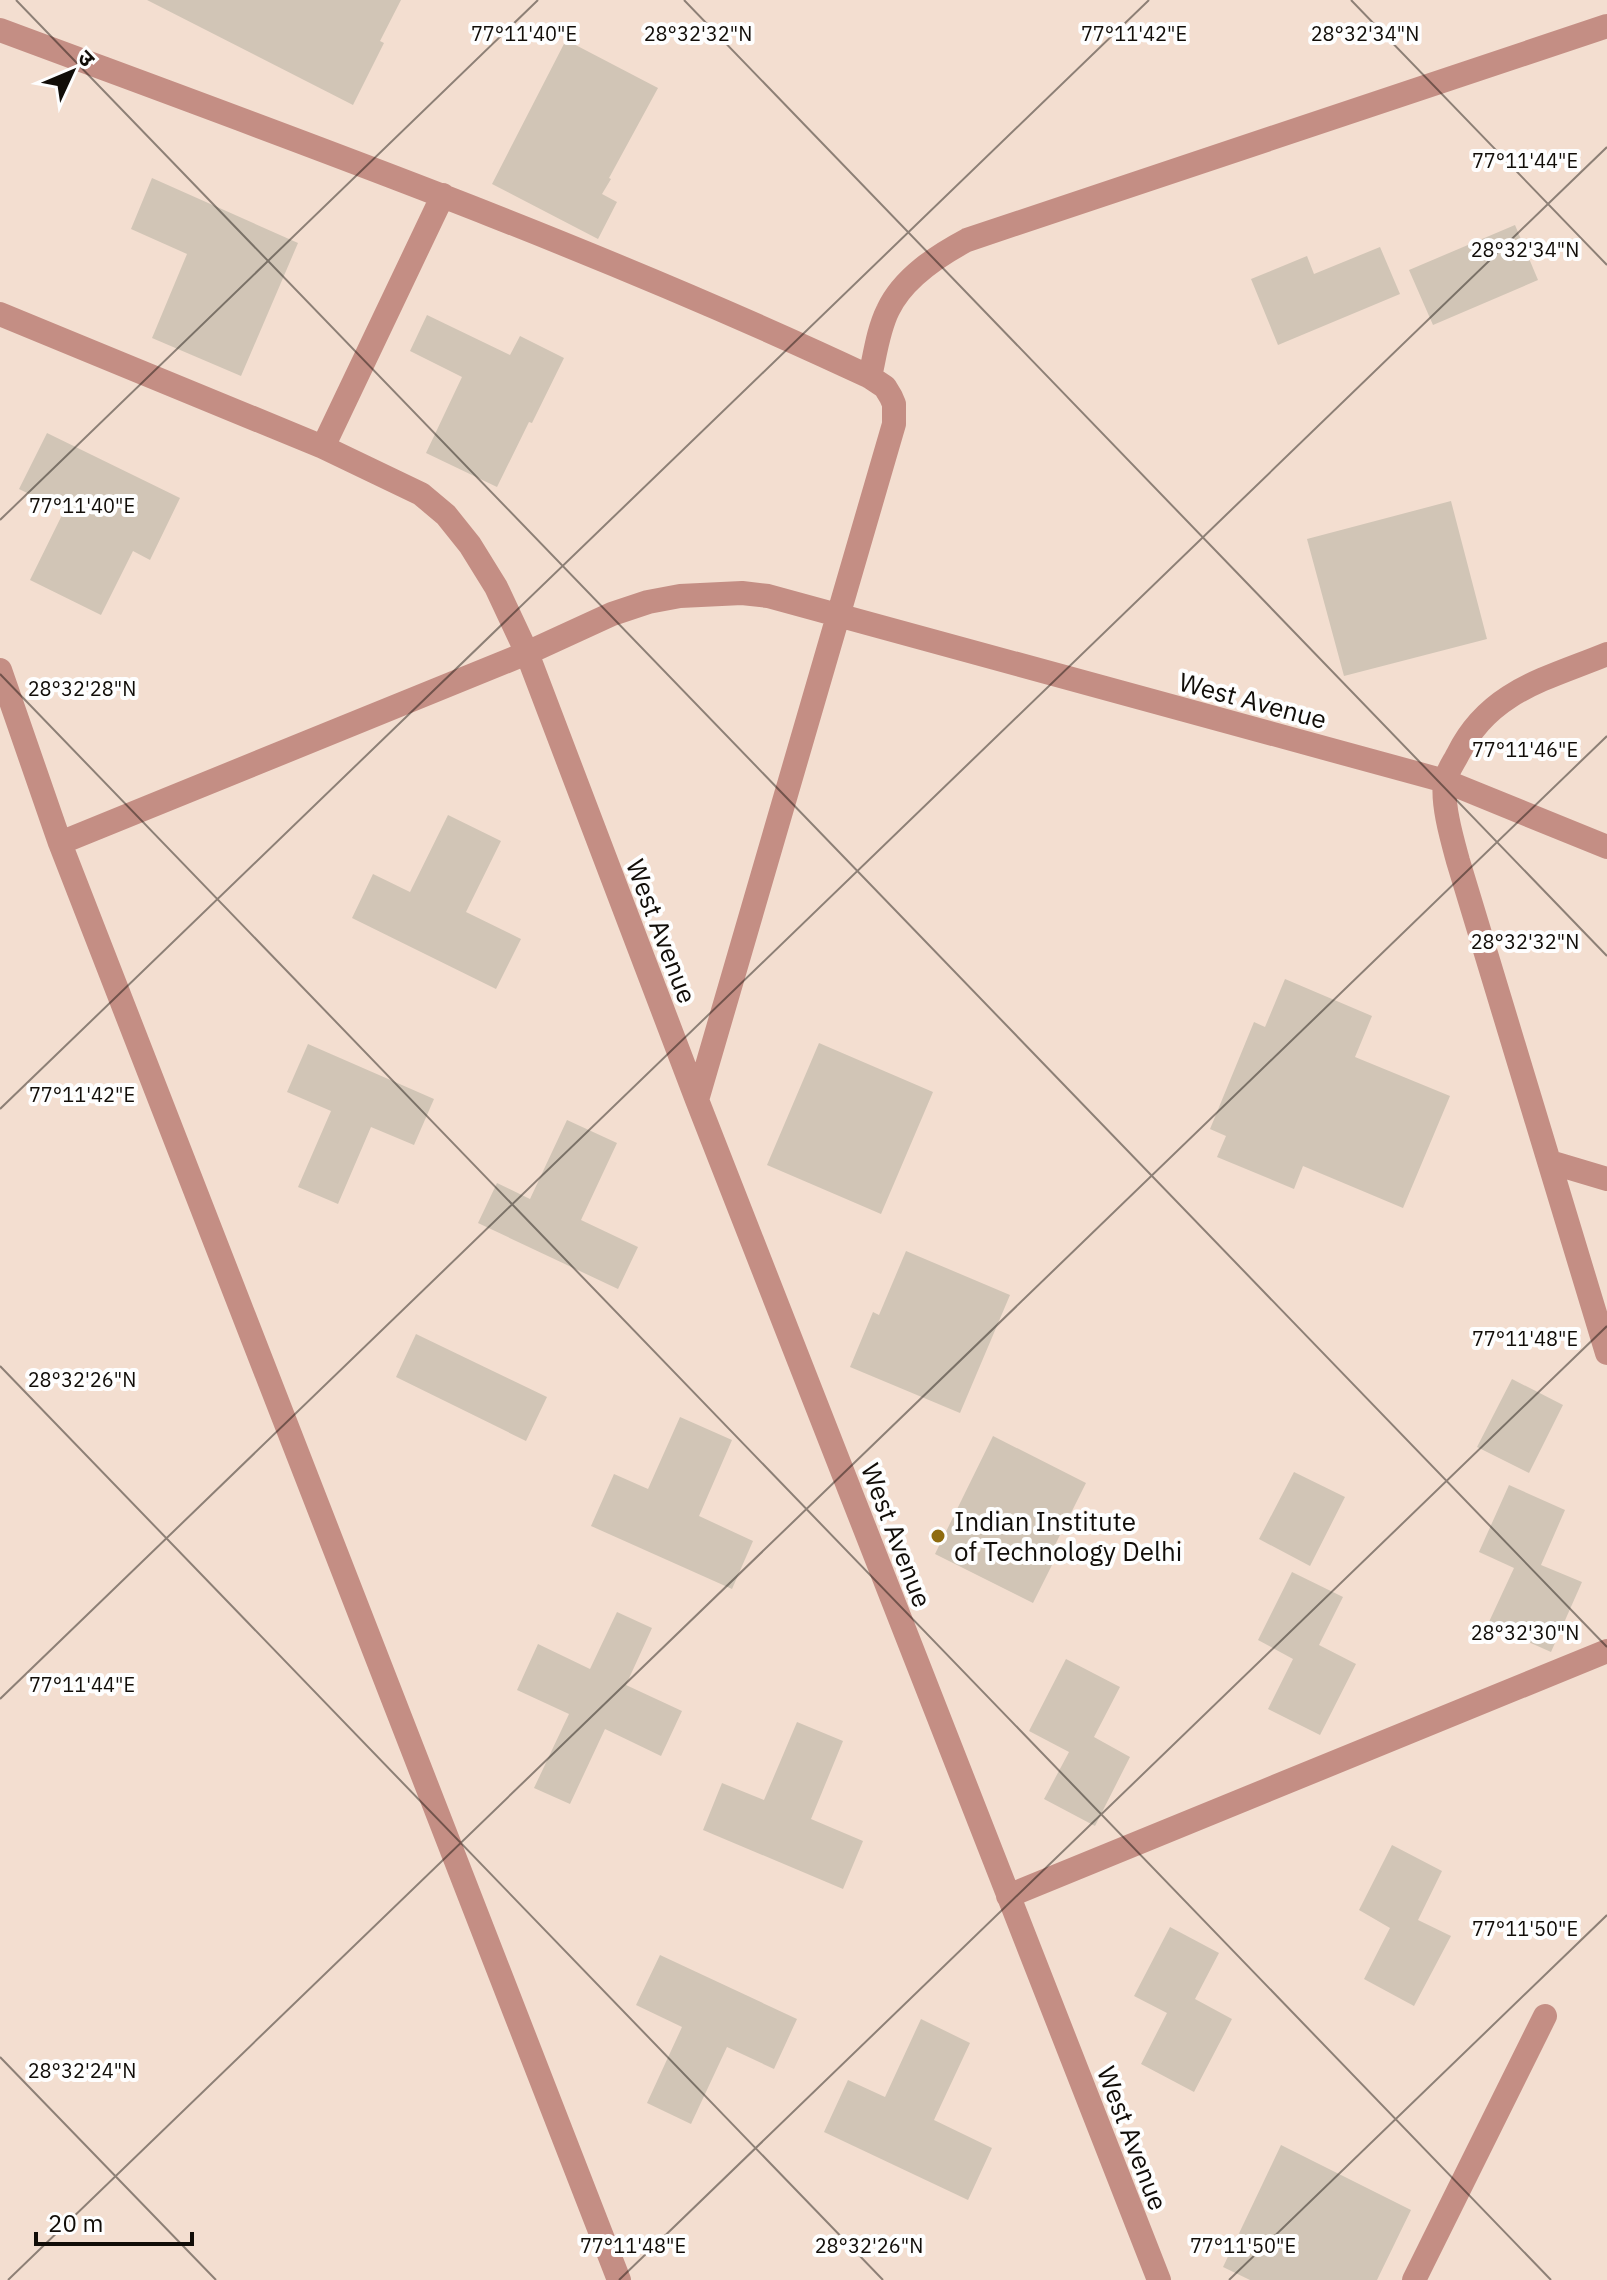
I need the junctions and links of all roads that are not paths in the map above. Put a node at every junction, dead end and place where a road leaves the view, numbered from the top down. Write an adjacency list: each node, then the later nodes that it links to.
1 (1607, 26): 5 (lane)
2 (0, 30): 3 (lane)
3 (443, 195): 5 (lane); 6 (lane)
4 (0, 314): 6 (lane)
5 (870, 377): 7 (lane)
6 (323, 447): 8 (lane)
7 (840, 616): 8 (lane, West Avenue); 11 (lane, West Avenue); 14 (lane)
8 (527, 653): 12 (lane); 14 (lane, West Avenue)
9 (1607, 654): 11 (lane)
10 (0, 670): 12 (lane)
11 (1445, 781): 13 (lane, West Avenue); 15 (lane)
12 (60, 843): 21 (lane)
13 (1607, 847)
14 (697, 1100): 19 (lane, West Avenue)
15 (1550, 1162): 16 (lane); 17 (lane)
16 (1607, 1179)
17 (1607, 1353)
18 (1607, 1651): 19 (lane)
19 (1008, 1896): 22 (lane, West Avenue)
20 (1545, 2016): 23 (lane)
21 (619, 2280)
22 (1159, 2280)
23 (1414, 2280)

